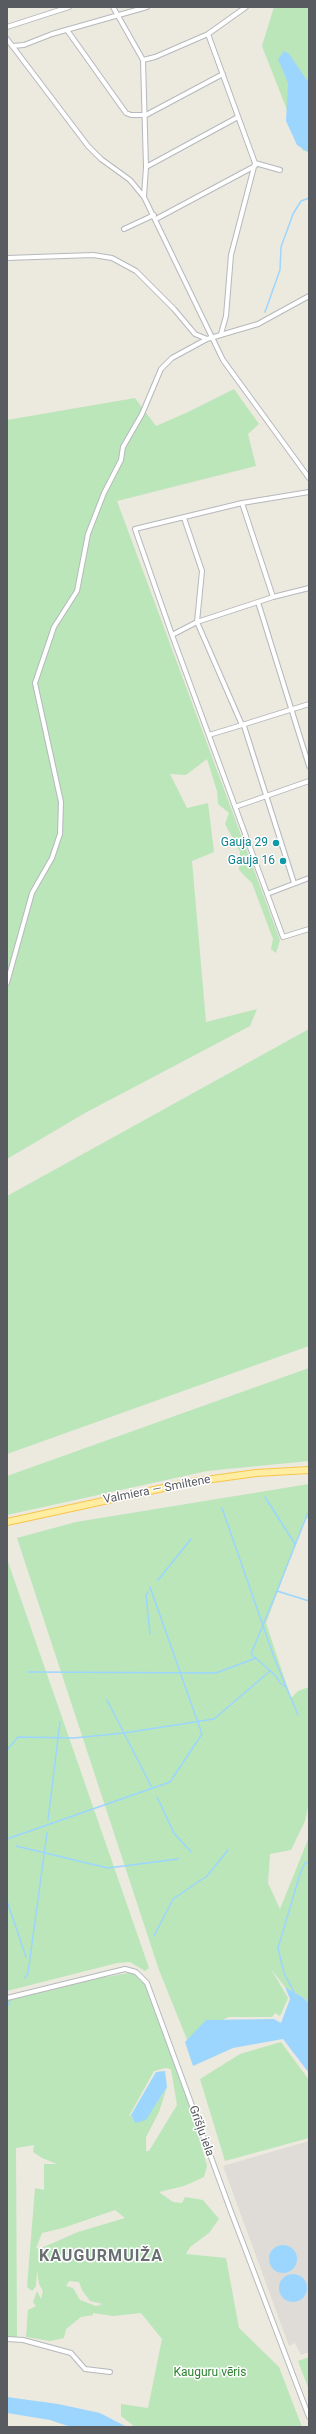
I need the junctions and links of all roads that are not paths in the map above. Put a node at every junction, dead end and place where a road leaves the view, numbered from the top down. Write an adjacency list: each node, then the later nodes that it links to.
1 (69, 7): 6 (street)
2 (113, 7): 5 (street)
3 (147, 7): 5 (street)
4 (246, 7): 8 (street)
5 (117, 15): 7 (street); 11 (street)
6 (7, 27)
7 (67, 30): 10 (street); 13 (street)
8 (208, 34): 11 (street); 12 (street)
9 (7, 39): 10 (street)
10 (12, 46): 18 (street)
11 (143, 60): 13 (street)
12 (223, 74): 13 (street); 14 (street)
13 (145, 115): 16 (street)
14 (238, 117): 15 (street); 16 (street)
15 (255, 164): 17 (street); 19 (street); 23 (street)
16 (146, 167): 18 (street)
17 (280, 170)
18 (144, 197): 19 (street)
19 (155, 217): 20 (street); 24 (street)
20 (124, 229)
21 (7, 258): 24 (street)
22 (309, 296): 23 (street)
23 (221, 334): 24 (street)
24 (210, 339): 25 (street); 46 (street)
25 (309, 478)
26 (309, 492): 27 (street)
27 (242, 504): 28 (street); 30 (street)
28 (184, 518): 32 (street); 33 (street)
29 (309, 588): 30 (street)
30 (273, 597): 31 (street)
31 (258, 602): 32 (street); 35 (street)
32 (197, 622): 33 (street); 36 (street)
33 (172, 635): 37 (street)
34 (309, 705): 35 (street)
35 (292, 711): 36 (street); 38 (street)
36 (243, 725): 37 (street); 40 (street)
37 (209, 736): 41 (street)
38 (309, 766)
39 (309, 781): 40 (street)
40 (267, 796): 41 (street); 43 (street)
41 (235, 806): 44 (street)
42 (309, 878): 43 (street)
43 (294, 883): 44 (street)
44 (267, 894): 45 (street)
45 (309, 929)
46 (7, 983)
47 (309, 1470): 48 (main road, Valmiera — Smiltene)
48 (7, 1522)
49 (7, 1998): 52 (street, Grīšļu iela)
50 (7, 2338): 51 (street)
51 (110, 2372)
52 (309, 2417)

